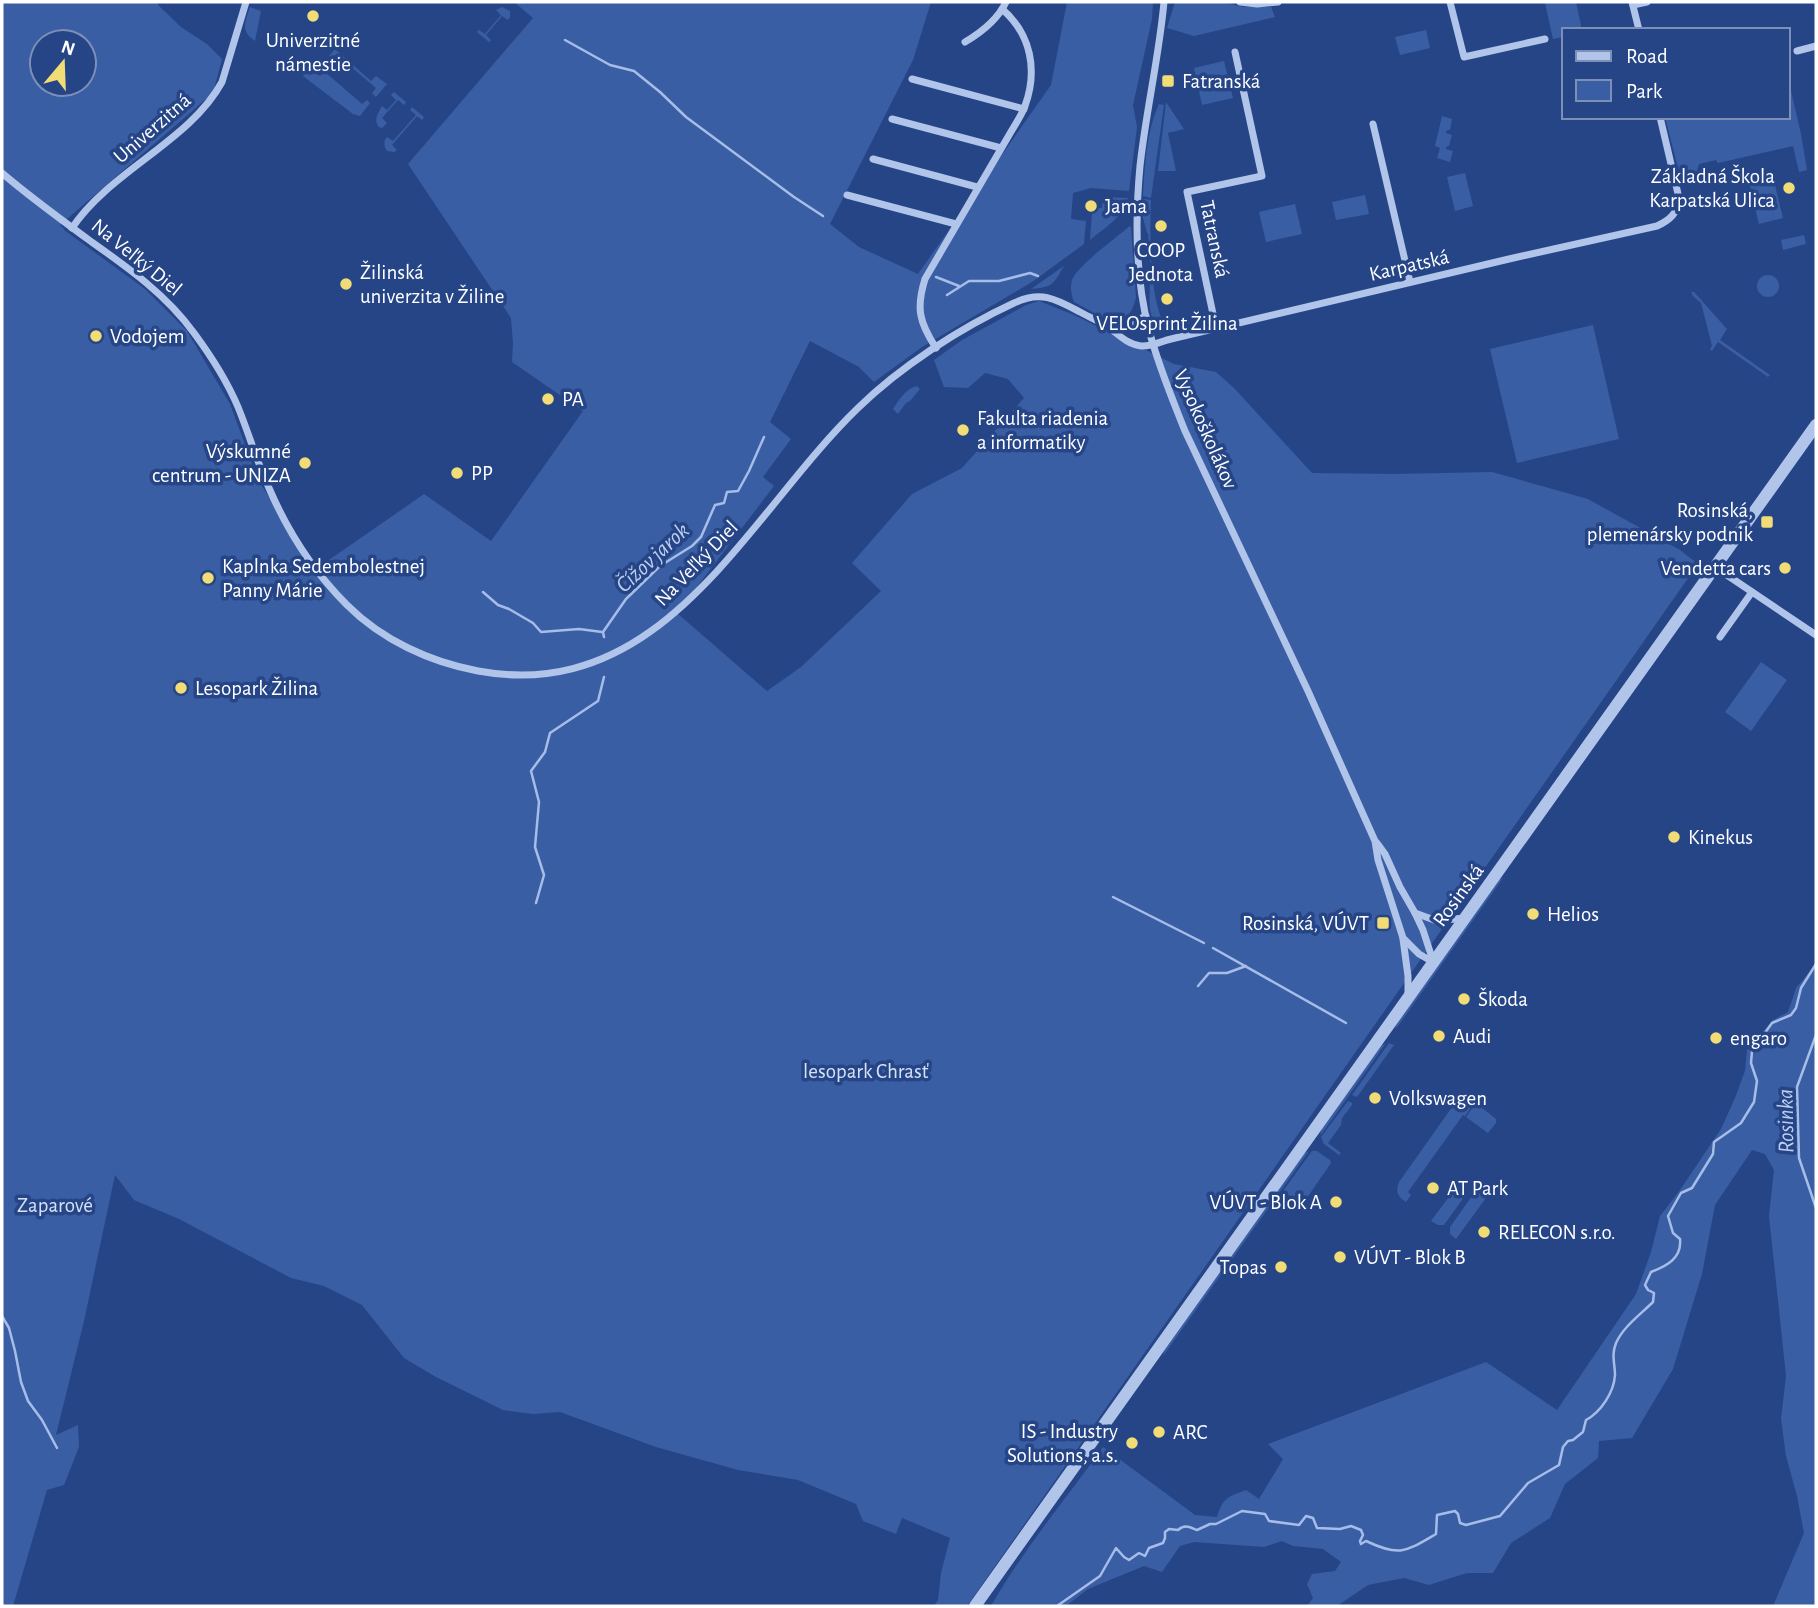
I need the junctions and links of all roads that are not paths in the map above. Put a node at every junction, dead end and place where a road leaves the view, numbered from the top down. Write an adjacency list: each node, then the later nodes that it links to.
1 (246, 2): 26 (street, Univerzitná)
2 (1164, 2): 28 (street, Vysokoškolákov)
3 (1240, 2): 4 (street)
4 (1279, 2)
5 (1450, 2): 10 (street)
6 (1647, 2): 7 (street)
7 (1633, 3): 9 (street)
8 (1004, 6): 11 (street); 16 (street)
9 (1639, 28)
10 (1545, 39)
11 (965, 42)
12 (1816, 46): 13 (street)
13 (1797, 51)
14 (1236, 52): 30 (street, Tatranská)
15 (912, 79): 16 (street)
16 (1024, 109): 20 (street)
17 (892, 119): 20 (street)
18 (1660, 119): 27 (street, Karpatská)
19 (1373, 124): 27 (street)
20 (1001, 148): 23 (street)
21 (873, 159): 23 (street)
22 (2, 173): 26 (street, Na Veľký Diel)
23 (977, 187): 25 (street)
24 (847, 195): 25 (street)
25 (956, 224): 32 (street)
26 (72, 228): 32 (street, Na Veľký Diel)
27 (1409, 282): 30 (street, Karpatská)
28 (1146, 316): 29 (street); 31 (street, Vysokoškolákov)
29 (1107, 327): 31 (street, Na Veľký Diel); 32 (street, Na Veľký Diel)
30 (1216, 328): 31 (street, Karpatská)
31 (1153, 344): 38 (street, Vysokoškolákov)
32 (936, 348)
33 (1816, 425): 34 (street, Rosinská)
34 (1715, 567): 35 (street); 40 (street, Rosinská)
35 (1752, 592): 36 (street); 37 (street)
36 (1816, 635)
37 (1720, 637)
38 (1375, 841): 39 (street, Vysokoškolákov); 41 (street, Vysokoškolákov)
39 (1415, 913): 40 (street); 42 (street, Vysokoškolákov)
40 (1465, 918): 42 (street, Rosinská)
41 (1403, 938): 42 (street); 43 (street, Vysokoškolákov)
42 (1433, 962): 43 (street, Rosinská)
43 (1407, 999): 44 (street, Rosinská)
44 (975, 1606)

